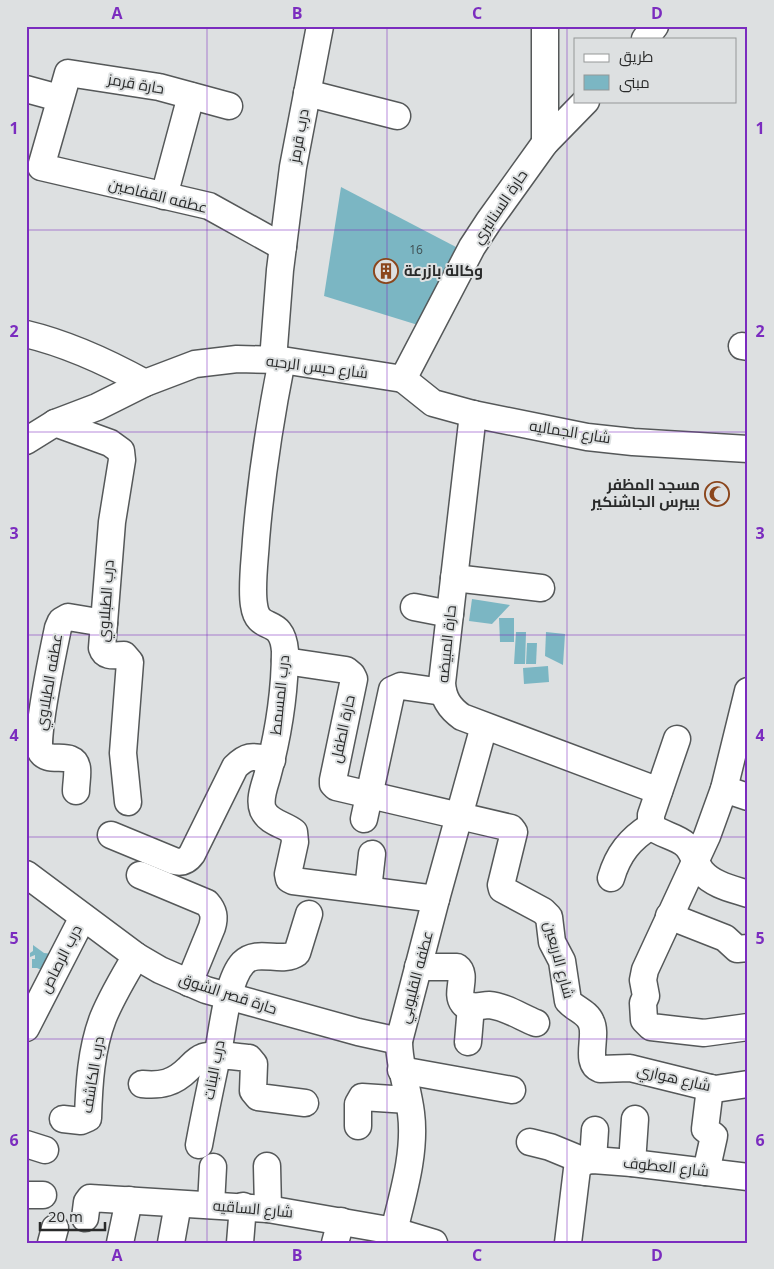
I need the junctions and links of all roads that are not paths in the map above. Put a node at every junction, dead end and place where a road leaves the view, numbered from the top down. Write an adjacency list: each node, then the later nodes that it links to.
1 (320, 26): 6 (street, درب قرمز)
2 (545, 26): 12 (street)
3 (655, 26): 4 (street)
4 (646, 38)
5 (26, 89): 8 (street)
6 (307, 93): 11 (street); 15 (street, درب قرمز)
7 (191, 96): 8 (street, حارة قرمز); 10 (street, حارة قرمز); 14 (street)
8 (59, 98): 13 (street)
9 (585, 102): 12 (street, حارة السنانيري)
10 (229, 106)
11 (397, 116)
12 (545, 143): 18 (street, حارة السنانيري)
13 (36, 149): 14 (street, عطفه القفاصين)
14 (164, 196): 15 (street, عطفه القفاصين)
15 (283, 247): 17 (street, درب قرمز)
16 (26, 334): 19 (street)
17 (277, 360): 18 (street, شارع حبس الرحبه); 19 (street, شارع حبس الرحبه); 29 (street, درب المسمط)
18 (403, 379): 20 (street, شارع الجماليه)
19 (145, 383): 21 (street, شارع حبس الرحبه)
20 (473, 414): 23 (street, شارع الجماليه); 24 (street, حارة المبيضه)
21 (55, 423): 22 (street, شارع حبس الرحبه); 28 (street, درب الطبلاوي)
22 (26, 440)
23 (748, 449)
24 (454, 578): 25 (street); 27 (street, حارة المبيضه)
25 (542, 588)
26 (414, 607): 27 (street)
27 (450, 614): 31 (street, حارة المبيضه)
28 (104, 624): 32 (street, عطفه الطبلاوي); 39 (street, درب الطبلاوي)
29 (285, 661): 35 (street, درب المسمط); 40 (street, حارة الطفل)
30 (748, 691): 38 (street)
31 (442, 692): 33 (street, حارة المبيضه); 40 (street)
32 (34, 712): 36 (street, عطفه الطبلاوي)
33 (484, 726): 37 (street, حارة المبيضه); 41 (street, عطفه القليوبي)
34 (677, 739): 37 (street)
35 (272, 760): 43 (street); 49 (street, درب المسمط)
36 (76, 791)
37 (659, 791): 42 (street)
38 (736, 793): 45 (street)
39 (128, 802)
40 (367, 807): 41 (street)
41 (459, 815): 51 (street, عطفه القليوبي); 67 (street, شارع الاربعين)
42 (651, 826): 45 (street); 47 (street)
43 (111, 836)
44 (372, 854): 49 (street)
45 (696, 863): 50 (street); 53 (street)
46 (140, 875): 58 (street)
47 (611, 878)
48 (29, 880): 54 (street, حارة قصر الشوق)
49 (368, 890): 51 (street, درب المسمط)
50 (748, 894)
51 (436, 898): 57 (street, عطفه القليوبي)
52 (309, 914): 59 (street, درب البنات)
53 (669, 916): 55 (street); 62 (street)
54 (83, 917): 56 (street, حارة قصر الشوق); 63 (street, درب الرصاص)
55 (748, 948)
56 (136, 956): 58 (street, حارة قصر الشوق); 75 (street, درب الكاشف)
57 (418, 967): 60 (street); 64 (street, عطفه القليوبي)
58 (189, 983): 59 (street, حارة قصر الشوق)
59 (228, 996): 64 (street, حارة قصر الشوق); 66 (street, درب البنات)
60 (471, 1006): 61 (street); 65 (street)
61 (536, 1023)
62 (748, 1027)
63 (26, 1028)
64 (399, 1041): 68 (street, عطفه القليوبي)
65 (468, 1042)
66 (217, 1056): 69 (street); 74 (street); 80 (street, درب البنات)
67 (630, 1068): 71 (street, شارع هواري)
68 (401, 1070): 72 (street); 73 (street, عطفه القليوبي)
69 (142, 1084)
70 (748, 1084): 71 (street, شارع هواري)
71 (710, 1088): 85 (street)
72 (512, 1090)
73 (408, 1100): 77 (street); 92 (street, عطفه القليوبي)
74 (305, 1103)
75 (63, 1119)
76 (635, 1119): 82 (street)
77 (358, 1126)
78 (594, 1130): 81 (street)
79 (530, 1142): 81 (street, شارع العطوف)
80 (199, 1145)
81 (588, 1161): 82 (street, شارع العطوف); 98 (street)
82 (632, 1163): 85 (street, شارع العطوف)
83 (267, 1166): 90 (street)
84 (213, 1167): 89 (street)
85 (706, 1172): 86 (street, شارع العطوف)
86 (748, 1177)
87 (129, 1200): 88 (street, شارع الساقيه); 91 (street, شارع الساقيه); 94 (street)
88 (178, 1204): 89 (street, شارع الساقيه); 95 (street)
89 (211, 1205): 90 (street, شارع الساقيه)
90 (255, 1208): 93 (street, شارع الساقيه); 96 (street)
91 (85, 1218)
92 (394, 1231): 93 (street, شارع الساقيه); 97 (street, شارع الساقيه)
93 (338, 1232)
94 (120, 1243)
95 (171, 1243)
96 (240, 1243)
97 (434, 1243)
98 (568, 1243)

